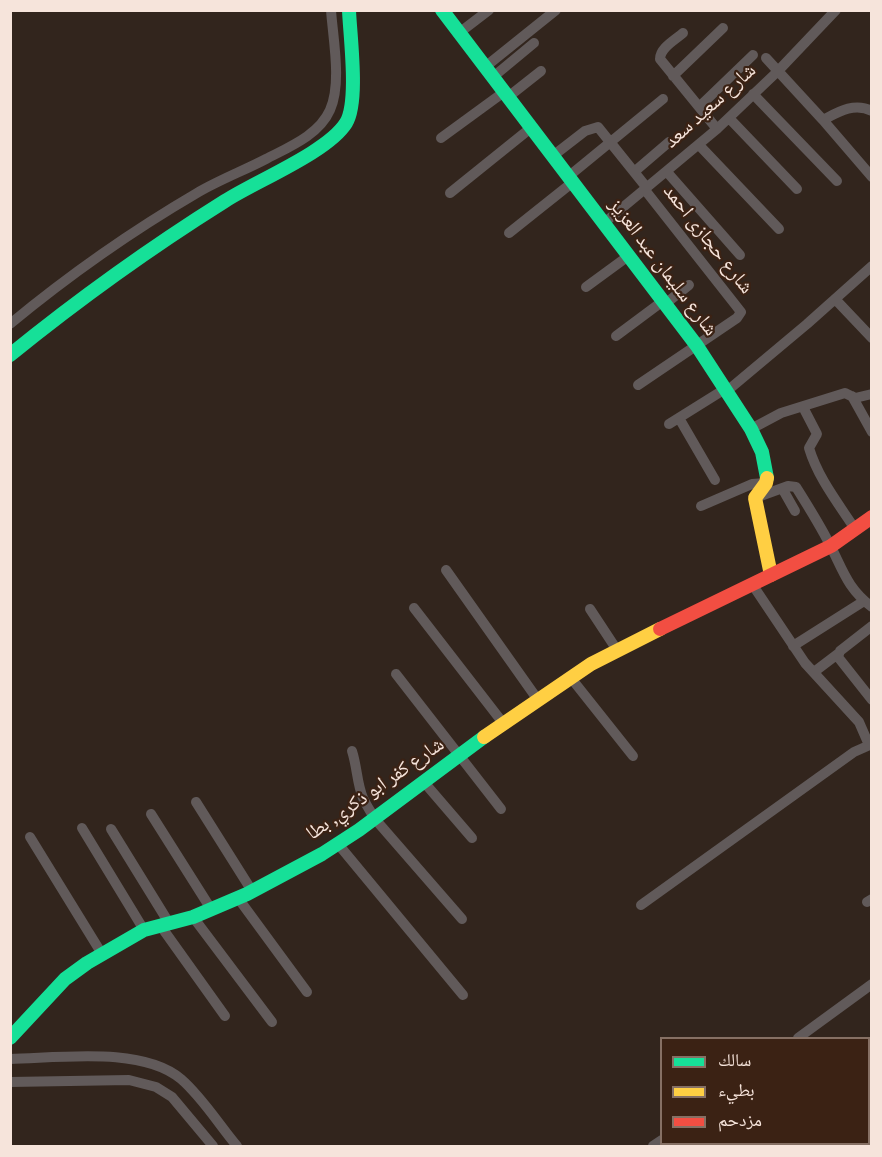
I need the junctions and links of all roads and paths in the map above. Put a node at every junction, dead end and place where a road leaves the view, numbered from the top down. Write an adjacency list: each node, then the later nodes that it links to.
1 (331, 10): 49 (street)
2 (349, 10): 53 (street)
3 (442, 10): 8 (street, شارع سليمان عبد العزيز)
4 (489, 10): 8 (street)
5 (556, 10): 15 (street)
6 (836, 10): 13 (street, شارع سعيد سعد)
7 (723, 28): 16 (street)
8 (459, 33): 15 (street, شارع سليمان عبد العزيز)
9 (683, 33): 16 (street)
10 (534, 43): 15 (street)
11 (753, 55): 20 (street)
12 (766, 58): 13 (street)
13 (778, 70): 18 (street, شارع سعيد سعد); 23 (street)
14 (541, 71): 17 (street)
15 (489, 72): 17 (street, شارع سليمان عبد العزيز)
16 (674, 76): 20 (street)
17 (506, 94): 24 (street, شارع سليمان عبد العزيز); 26 (street)
18 (753, 94): 22 (street, شارع سعيد سعد); 35 (street)
19 (663, 99): 28 (street)
20 (699, 107): 25 (street)
21 (872, 111): 23 (street)
22 (729, 118): 25 (street, شارع سعيد سعد); 37 (street)
23 (823, 120): 33 (street)
24 (532, 127): 30 (street, شارع سليمان عبد العزيز); 38 (street)
25 (717, 129): 29 (street, شارع سعيد سعد)
26 (441, 138)
27 (669, 142): 31 (street)
28 (610, 143): 30 (street, شارع حجازى احمد); 31 (street, شارع حجازى احمد); 34 (street)
29 (699, 145): 32 (street, شارع سعيد سعد); 40 (street)
30 (554, 155): 34 (street, شارع سليمان عبد العزيز)
31 (634, 172): 36 (street, شارع حجازى احمد)
32 (667, 172): 36 (street, شارع سعيد سعد); 42 (street)
33 (872, 177)
34 (571, 179): 39 (street, شارع سليمان عبد العزيز); 41 (street)
35 (837, 181)
36 (646, 189): 39 (street, شارع سعيد سعد); 52 (street, شارع حجازى احمد)
37 (797, 189)
38 (450, 193)
39 (604, 223): 43 (street, شارع سليمان عبد العزيز)
40 (779, 229)
41 (509, 233)
42 (740, 255)
43 (627, 257): 46 (street); 48 (street, شارع سليمان عبد العزيز)
44 (872, 266): 47 (street)
45 (689, 285): 48 (street)
46 (586, 287)
47 (835, 298): 51 (street); 55 (street)
48 (664, 302): 50 (street); 52 (street, شارع سليمان عبد العزيز)
49 (10, 324)
50 (616, 336)
51 (872, 338)
52 (697, 346): 54 (street); 55 (street, شارع سليمان عبد العزيز)
53 (10, 355)
54 (638, 385)
55 (726, 390): 59 (street); 61 (street, شارع سليمان عبد العزيز)
56 (872, 394): 57 (street)
57 (852, 396): 58 (street); 62 (street)
58 (803, 407): 61 (street); 70 (street)
59 (679, 418): 60 (street); 63 (street)
60 (669, 424)
61 (751, 429): 64 (street, شارع سليمان عبد العزيز)
62 (872, 432)
63 (715, 480)
64 (766, 483): 66 (street); 67 (street)
65 (782, 488): 66 (street); 68 (street); 71 (street)
66 (755, 498): 73 (street)
67 (701, 506)
68 (795, 511)
69 (872, 516): 70 (street, شارع كفر ابو ذكري, بطا)
70 (855, 529): 71 (street, شارع كفر ابو ذكري, بطا)
71 (831, 546): 73 (street, شارع كفر ابو ذكري, بطا); 75 (street)
72 (446, 570): 86 (street)
73 (771, 575): 74 (street, شارع كفر ابو ذكري, بطا)
74 (752, 584): 79 (street); 80 (street, شارع كفر ابو ذكري, بطا)
75 (868, 604): 79 (street)
76 (414, 608): 87 (street)
77 (590, 609): 80 (street)
78 (872, 626): 81 (street)
79 (793, 646): 82 (street)
80 (617, 650): 84 (street, شارع كفر ابو ذكري, بطا)
81 (839, 652): 82 (street); 85 (street)
82 (814, 672): 88 (street)
83 (396, 674): 90 (street)
84 (571, 678): 86 (street, شارع كفر ابو ذكري, بطا); 91 (street)
85 (872, 699)
86 (538, 700): 87 (street, شارع كفر ابو ذكري, بطا)
87 (503, 723): 90 (street, شارع كفر ابو ذكري, بطا)
88 (870, 745): 104 (street)
89 (352, 751): 96 (street)
90 (458, 756): 92 (street, شارع كفر ابو ذكري, بطا); 94 (street)
91 (633, 756)
92 (423, 781): 96 (street, شارع كفر ابو ذكري, بطا); 100 (street)
93 (196, 802): 102 (street)
94 (501, 809)
95 (151, 814): 105 (street)
96 (375, 819): 101 (street, شارع كفر ابو ذكري, بطا); 107 (street)
97 (82, 828): 109 (street)
98 (111, 830): 108 (street)
99 (30, 837): 110 (street)
100 (472, 838)
101 (338, 844): 102 (street, شارع كفر ابو ذكري, بطا); 113 (street)
102 (252, 891): 103 (street, شارع كفر ابو ذكري, بطا)
103 (238, 898): 105 (street, شارع كفر ابو ذكري, بطا); 112 (street)
104 (641, 905)
105 (211, 909): 106 (street, شارع كفر ابو ذكري, بطا)
106 (193, 917): 108 (street, شارع كفر ابو ذكري, بطا); 115 (street)
107 (462, 919)
108 (165, 924): 109 (street, شارع كفر ابو ذكري, بطا); 114 (street)
109 (144, 930): 110 (street, شارع كفر ابو ذكري, بطا)
110 (102, 954): 117 (street, شارع كفر ابو ذكري, بطا)
111 (872, 984): 116 (street)
112 (307, 992)
113 (463, 995)
114 (225, 1016)
115 (272, 1022)
116 (799, 1037)
117 (10, 1038)
118 (10, 1059): 121 (street)
119 (10, 1082): 120 (street)
120 (213, 1146)
121 (237, 1146)

